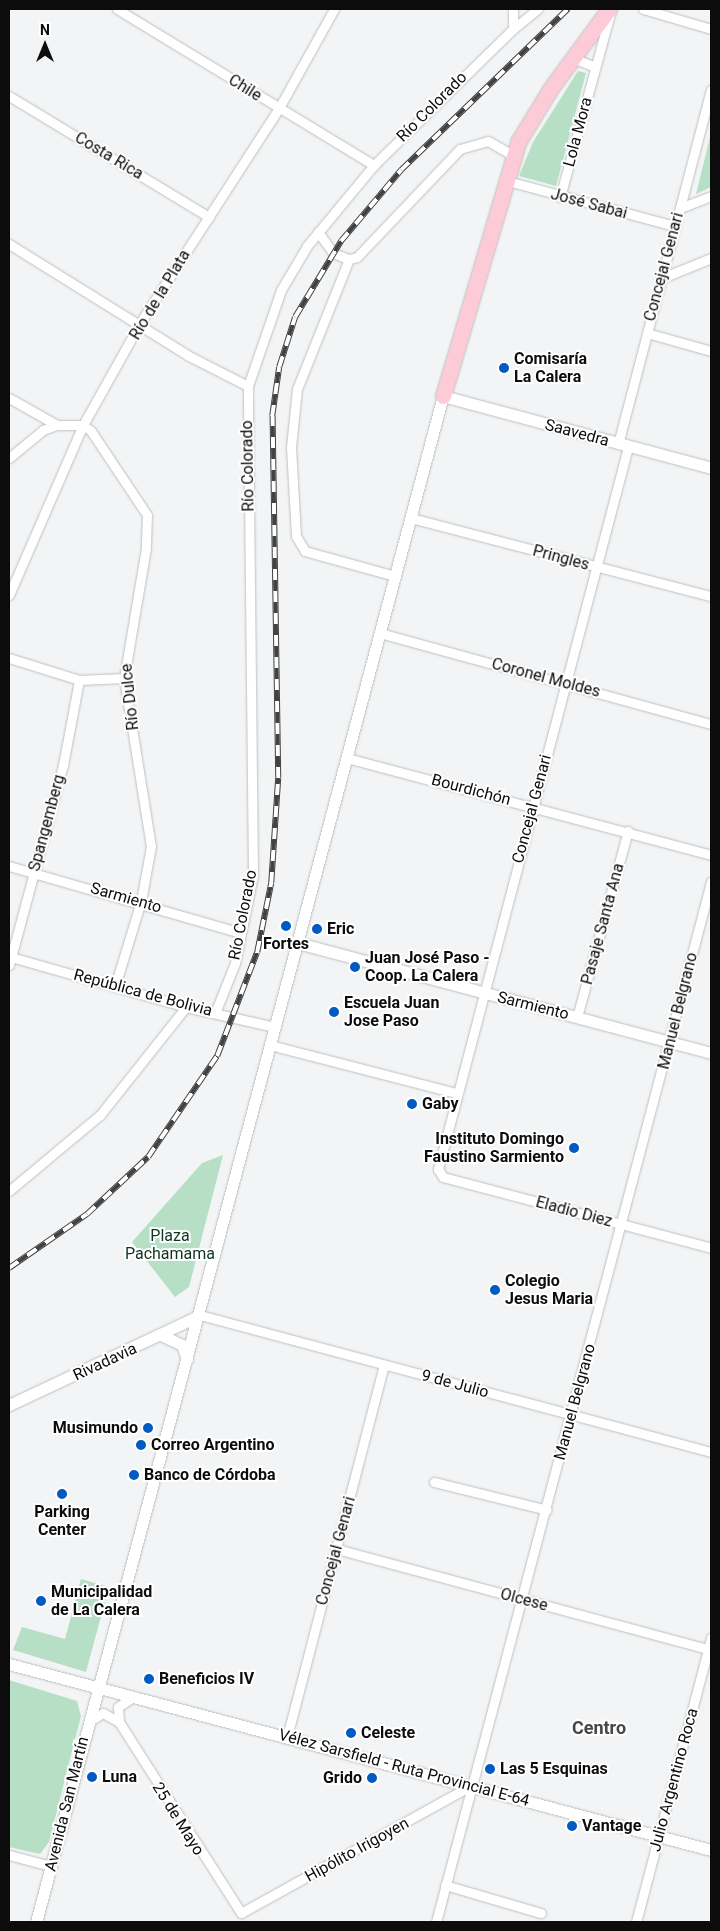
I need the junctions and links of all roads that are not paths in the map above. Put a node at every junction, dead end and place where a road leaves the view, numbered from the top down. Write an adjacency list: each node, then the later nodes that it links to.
1 (117, 9): 13 (street, Chile)
2 (334, 9): 13 (street, Río de la Plata)
3 (513, 9): 7 (street)
4 (538, 9): 7 (street, Río Colorado)
5 (610, 9): 9 (main road); 10 (street, Lola Mora)
6 (643, 9): 8 (street)
7 (513, 29): 15 (street, Río Colorado)
8 (711, 29)
9 (573, 58): 10 (street); 14 (main road)
10 (595, 68): 18 (street, Lola Mora)
11 (711, 90): 19 (street, Concejal Genari)
12 (9, 96): 20 (street, Costa Rica)
13 (279, 108): 15 (street, Chile); 20 (street, Río de la Plata)
14 (512, 155): 16 (main road); 25 (street)
15 (374, 165): 22 (street, Río Colorado)
16 (504, 180): 18 (street, José Sabai); 31 (main road)
17 (711, 196): 19 (street)
18 (560, 197): 21 (street, José Sabai)
19 (680, 208): 21 (street, Concejal Genari)
20 (209, 217): 27 (street, Río de la Plata)
21 (674, 226): 26 (street, Concejal Genari)
22 (318, 232): 25 (street); 30 (street, Río Colorado)
23 (9, 244): 27 (street)
24 (711, 258): 26 (street)
25 (349, 259): 40 (street)
26 (662, 278): 28 (street, Concejal Genari)
27 (140, 323): 30 (street); 34 (street, Río de la Plata)
28 (647, 334): 29 (street); 35 (street, Concejal Genari)
29 (711, 351)
30 (248, 386): 57 (street, Río Colorado)
31 (443, 396): 35 (street, Saavedra); 38 (street, Avenida San Martín)
32 (9, 398): 33 (street)
33 (57, 425): 34 (street); 36 (street)
34 (83, 425): 41 (street, Río de la Plata); 45 (street, Río Dulce)
35 (623, 445): 37 (street, Saavedra); 39 (street, Concejal Genari)
36 (9, 458)
37 (711, 468)
38 (411, 518): 39 (street, Pringles); 40 (street, Avenida San Martín)
39 (596, 567): 42 (street, Pringles); 47 (street, Concejal Genari)
40 (395, 576): 43 (street, Avenida San Martín)
41 (9, 595)
42 (711, 596)
43 (380, 633): 47 (street, Coronel Moldes); 49 (street, Avenida San Martín)
44 (9, 658): 46 (street)
45 (124, 678): 46 (street); 56 (street, Río Dulce)
46 (79, 680): 54 (street, Spangemberg)
47 (566, 683): 48 (street, Coronel Moldes); 50 (street, Concejal Genari)
48 (711, 724)
49 (347, 758): 50 (street, Bourdichón); 58 (street, Avenida San Martín)
50 (533, 807): 51 (street, Bourdichón); 61 (street, Concejal Genari)
51 (628, 831): 52 (street, Bourdichón); 64 (street, Pasaje Santa Ana)
52 (711, 855)
53 (9, 866): 54 (street, Sarmiento)
54 (34, 872): 56 (street, Sarmiento); 59 (street, Spangemberg)
55 (711, 882): 66 (street, Manuel Belgrano)
56 (141, 901): 57 (street, Sarmiento); 60 (street, Río Dulce)
57 (242, 934): 63 (street, Río Colorado)
58 (298, 943): 61 (street, Sarmiento); 65 (street, Avenida San Martín)
59 (10, 961): 60 (street, República de Bolivia)
60 (115, 986): 62 (street, República de Bolivia)
61 (482, 993): 64 (street, Sarmiento); 69 (street, Concejal Genari)
62 (186, 1007): 63 (street, República de Bolivia); 71 (street)
63 (215, 1013): 65 (street, República de Bolivia)
64 (577, 1017): 66 (street, Sarmiento)
65 (275, 1027): 67 (street, Avenida San Martín)
66 (670, 1043): 68 (street, Sarmiento); 72 (street, Manuel Belgrano)
67 (270, 1045): 69 (street); 74 (street, Avenida San Martín)
68 (711, 1053)
69 (456, 1094): 70 (street, Concejal Genari)
70 (438, 1172): 72 (street, Eladio Diez)
71 (9, 1191)
72 (622, 1224): 73 (street, Eladio Diez); 79 (street, Manuel Belgrano)
73 (711, 1248)
74 (200, 1315): 75 (street, Rivadavia); 76 (street, Avenida San Martín); 77 (street, 9 de Julio)
75 (163, 1336): 76 (street); 78 (street, Rivadavia)
76 (187, 1360): 88 (street, Avenida San Martín)
77 (384, 1365): 79 (street, 9 de Julio); 83 (street, Concejal Genari)
78 (9, 1405)
79 (571, 1415): 80 (street, 9 de Julio); 82 (street, Manuel Belgrano)
80 (711, 1452)
81 (434, 1482): 82 (street)
82 (547, 1510): 84 (street, Manuel Belgrano)
83 (336, 1549): 84 (street, Olcese); 92 (street, Concejal Genari)
84 (522, 1600): 86 (street, Olcese); 93 (street, Manuel Belgrano)
85 (711, 1638): 86 (street, Julio Argentino Roca)
86 (710, 1649): 94 (street, Julio Argentino Roca)
87 (9, 1664): 88 (street, Vélez Sarsfield - Ruta Provincial E-64)
88 (98, 1687): 89 (street, Vélez Sarsfield - Ruta Provincial E-64); 91 (street, Avenida San Martín)
89 (134, 1697): 90 (street); 92 (street, Vélez Sarsfield - Ruta Provincial E-64)
90 (119, 1722): 91 (street); 100 (street, 25 de Mayo)
91 (88, 1724): 97 (street, Avenida San Martín)
92 (287, 1737): 93 (street, Vélez Sarsfield - Ruta Provincial E-64)
93 (472, 1785): 94 (street, Vélez Sarsfield - Ruta Provincial E-64); 98 (street, Manuel Belgrano); 100 (street, Hipólito Irigoyen)
94 (659, 1836): 95 (street, Vélez Sarsfield - Ruta Provincial E-64); 103 (street, Julio Argentino Roca)
95 (711, 1850)
96 (9, 1855): 97 (street)
97 (51, 1866): 101 (street, Avenida San Martín)
98 (445, 1886): 99 (street); 102 (street, Manuel Belgrano)
99 (541, 1913)
100 (240, 1918)
101 (36, 1922)
102 (436, 1922)
103 (636, 1922)

